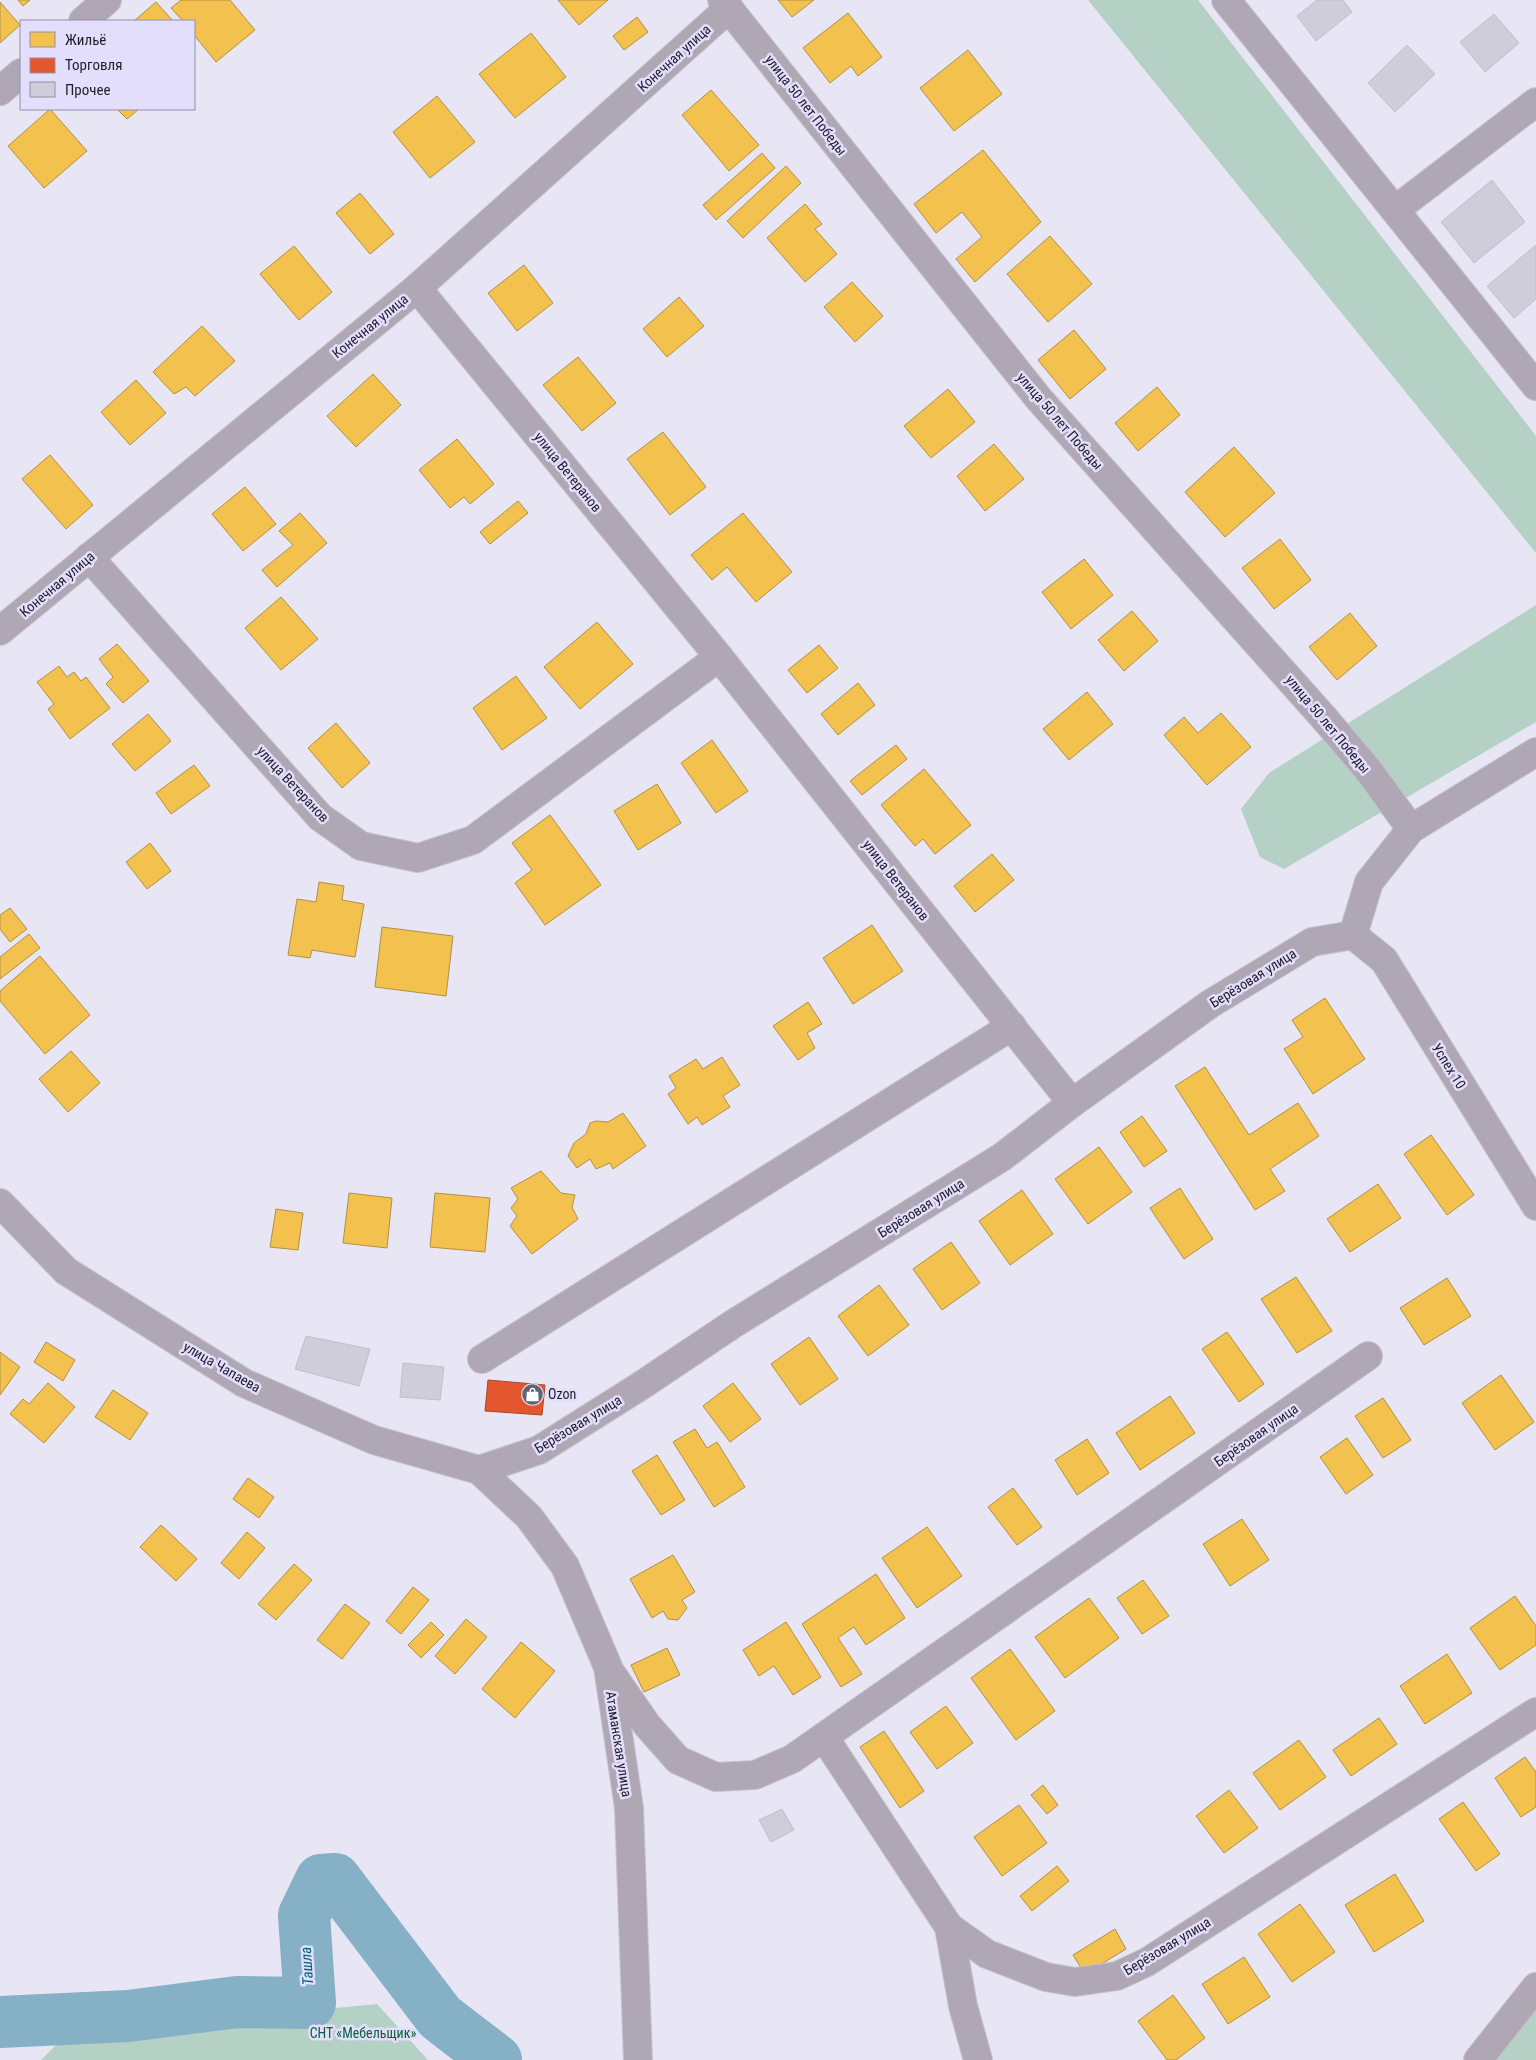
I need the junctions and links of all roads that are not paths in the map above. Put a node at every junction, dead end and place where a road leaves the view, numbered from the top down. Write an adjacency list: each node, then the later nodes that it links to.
1 (107, 0): 4 (street)
2 (1226, 0): 8 (street)
3 (726, 4): 9 (street, Конечная улица); 15 (street, улица 50 лет Победы)
4 (84, 20)
5 (20, 74): 6 (street)
6 (0, 91)
7 (1536, 102): 8 (street)
8 (1395, 210): 10 (street)
9 (417, 288): 11 (street, Конечная улица); 13 (street, улица Ветеранов)
10 (1536, 386)
11 (89, 557): 12 (street, Конечная улица); 13 (street, улица Ветеранов)
12 (0, 631)
13 (720, 657): 17 (street, улица Ветеранов)
14 (1536, 752): 15 (street)
15 (1411, 830): 16 (street)
16 (1353, 935): 18 (street, Берёзовая улица); 20 (street, Успех 10)
17 (1012, 1026): 18 (street, улица Ветеранов); 22 (street)
18 (1072, 1102): 23 (street, Берёзовая улица)
19 (0, 1203): 23 (street, улица Чапаева)
20 (1536, 1206)
21 (1368, 1356): 26 (street, Берёзовая улица)
22 (482, 1359)
23 (479, 1470): 24 (street, Атаманская улица)
24 (608, 1667): 26 (street, Берёзовая улица); 29 (street, Атаманская улица)
25 (1536, 1712): 27 (street, Берёзовая улица)
26 (824, 1737): 27 (street, Берёзовая улица)
27 (949, 1927): 30 (street)
28 (1536, 1988): 31 (street)
29 (638, 2060)
30 (978, 2060)
31 (1478, 2060)

